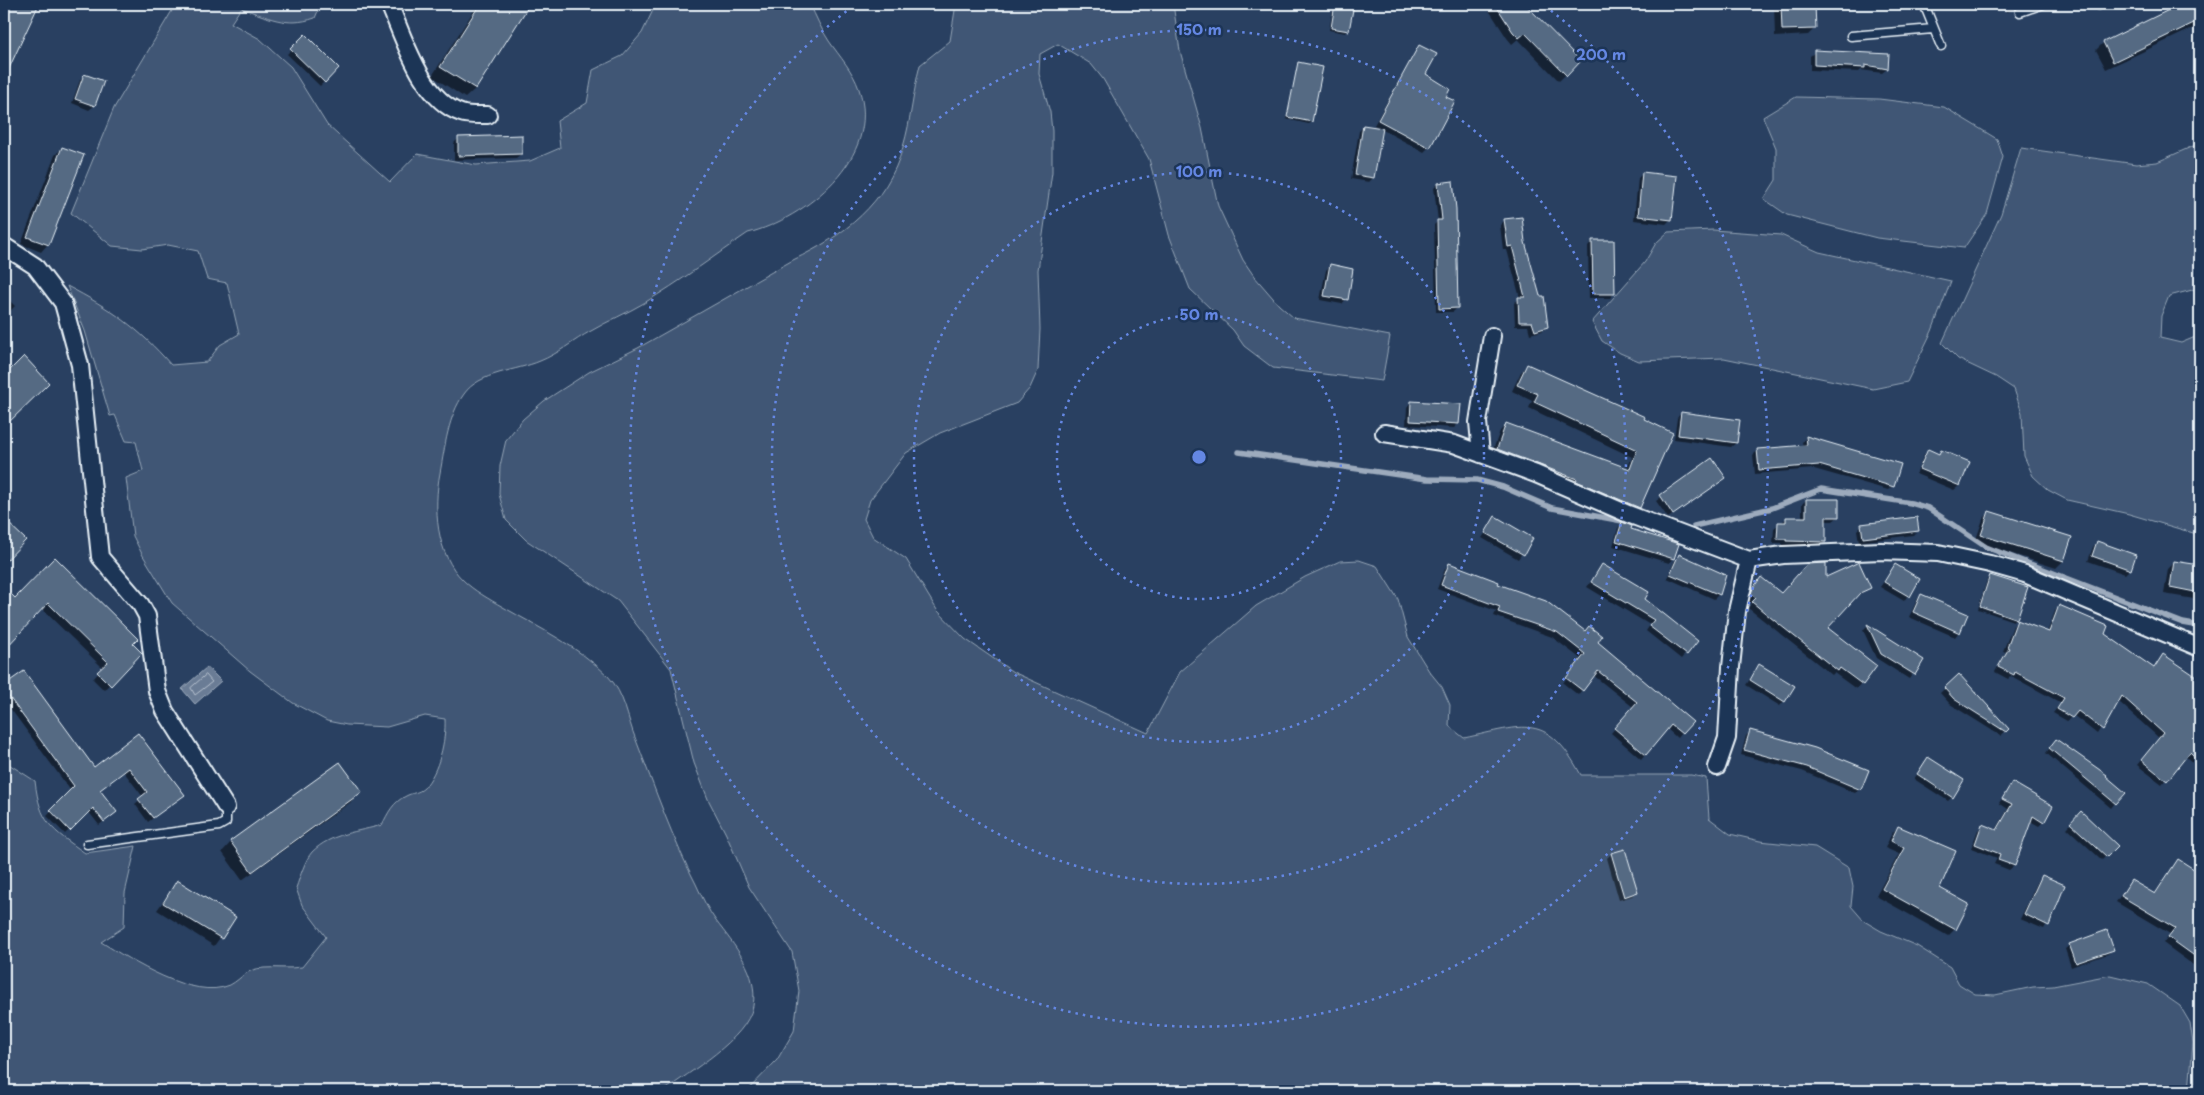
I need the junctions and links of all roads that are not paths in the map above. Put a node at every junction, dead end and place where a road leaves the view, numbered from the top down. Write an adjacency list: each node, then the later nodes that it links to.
1 (389, 4): 8 (street)
2 (1924, 4): 5 (lane)
3 (2043, 4): 4 (lane)
4 (2020, 12)
5 (1933, 28): 6 (lane); 7 (lane)
6 (1851, 36)
7 (1942, 46)
8 (488, 115)
9 (4, 246): 16 (street)
10 (1492, 336): 12 (street)
11 (1384, 433): 12 (street)
12 (1481, 454): 13 (street)
13 (1749, 560): 14 (street); 15 (street)
14 (2200, 648)
15 (1717, 767)
16 (226, 807): 17 (lane)
17 (87, 844)

